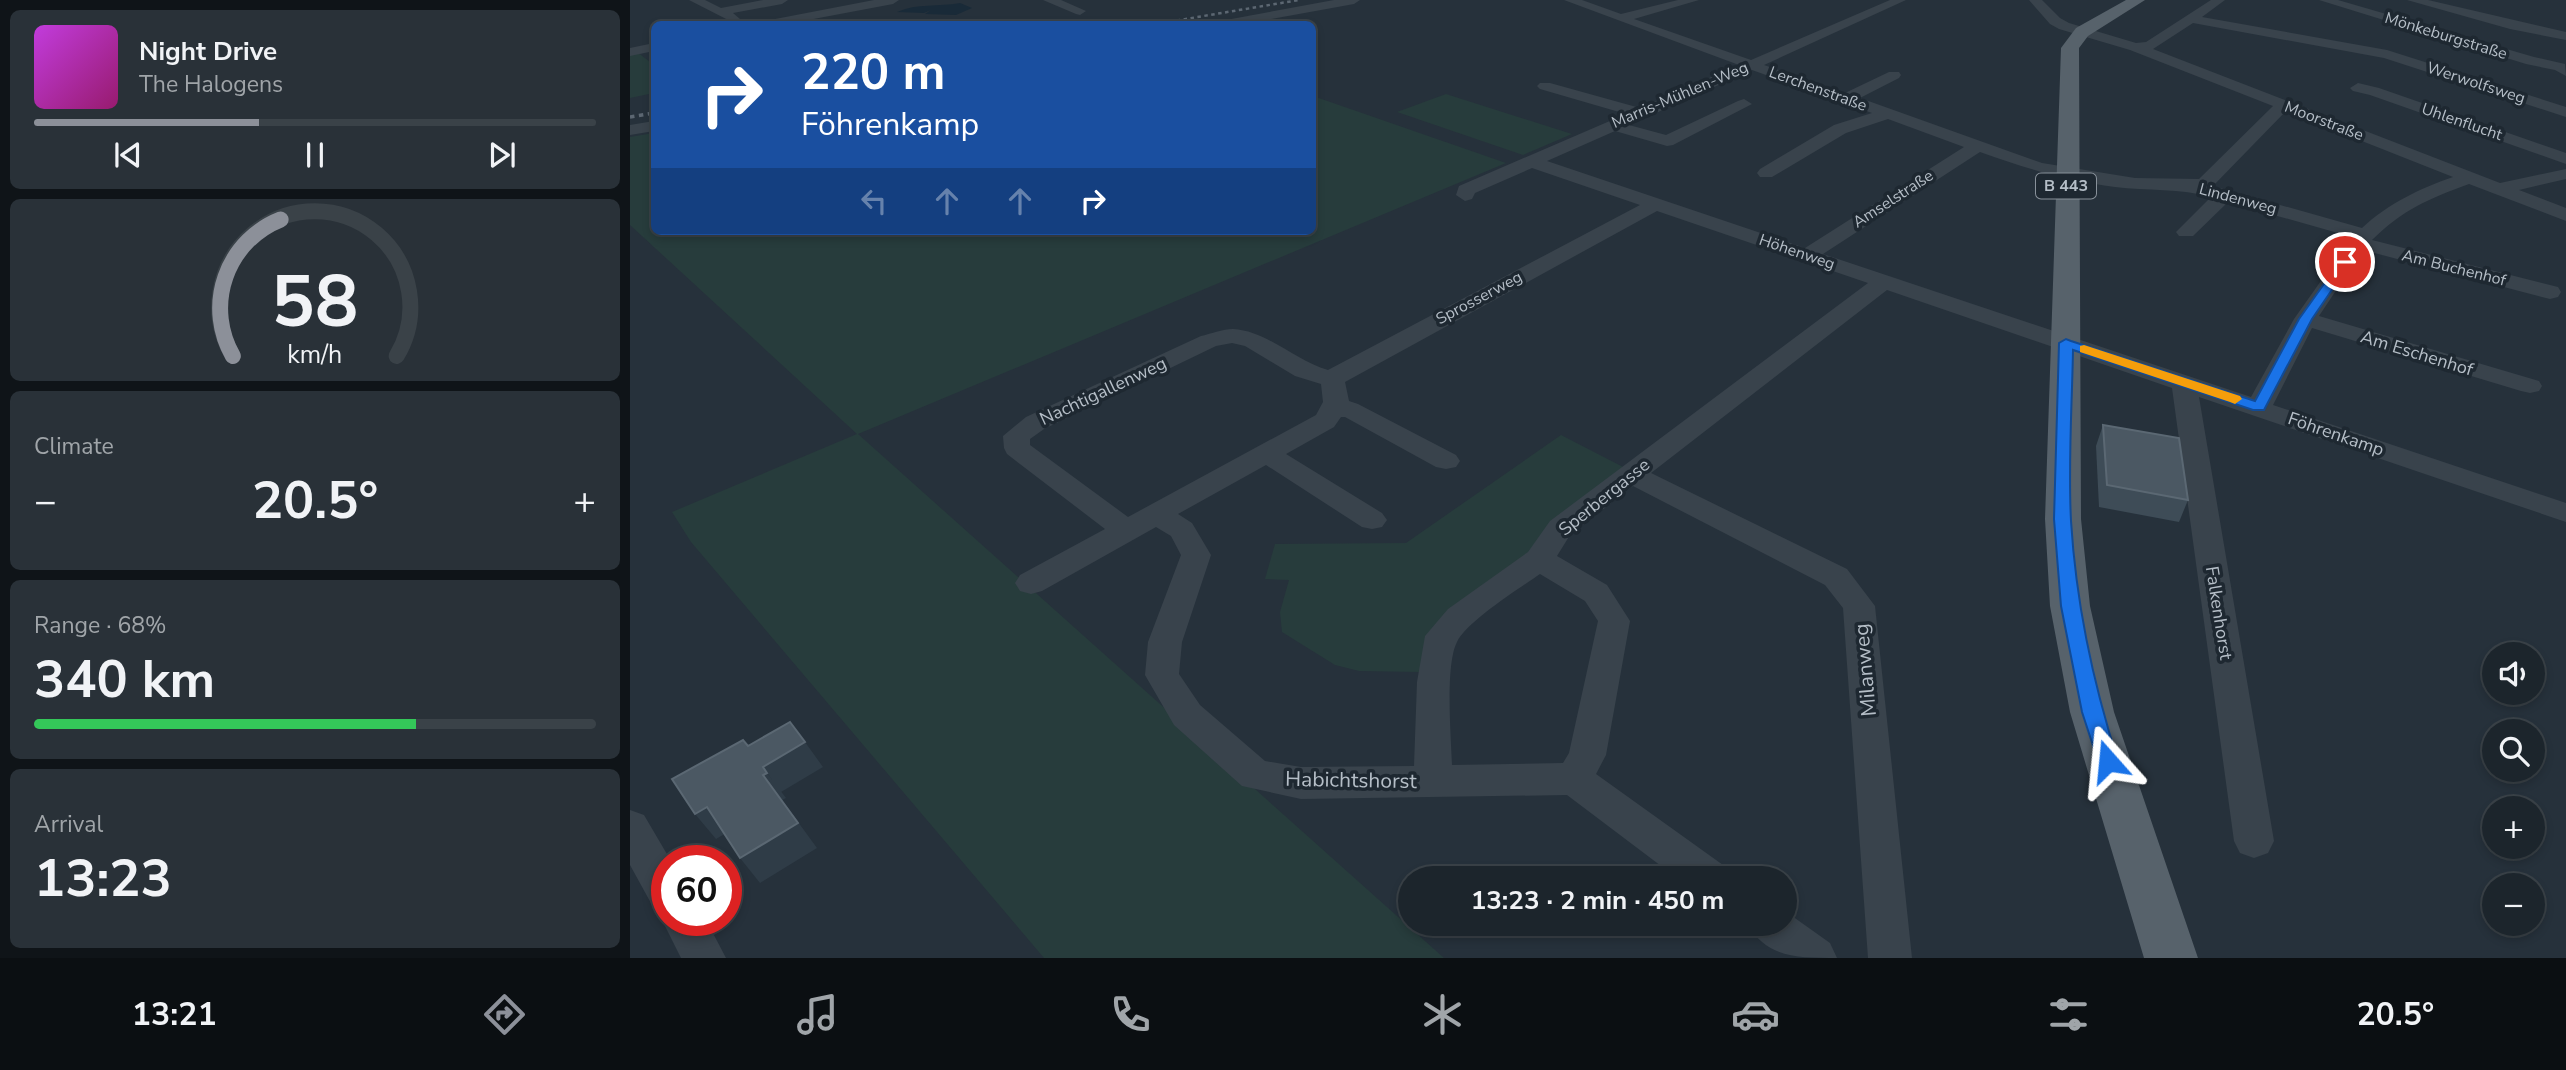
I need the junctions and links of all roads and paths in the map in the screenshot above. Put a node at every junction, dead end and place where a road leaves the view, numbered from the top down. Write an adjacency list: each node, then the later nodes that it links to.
1 (695, 0): 16 (street)
2 (782, 0): 16 (street)
3 (893, 0): 22 (street)
4 (1354, 0): 23 (street)
5 (1570, 0): 19 (street, Lerchenstraße)
6 (1693, 0): 19 (street)
7 (1900, 0): 31 (street, Marris-Mühlen-Weg)
8 (2052, 0): 13 (street)
9 (2137, 0): 18 (main road)
10 (2219, 0): 20 (street)
11 (2325, 0): 24 (street, Mönkeburgstraße)
12 (2413, 0): 25 (street)
13 (2036, 1): 17 (street)
14 (1054, 2): 15 (street)
15 (1080, 6)
16 (720, 12): 21 (street)
17 (2047, 13): 18 (street); 26 (street)
18 (2106, 17): 26 (main road)
19 (1621, 18): 31 (street, Lerchenstraße)
20 (2191, 19): 27 (street, Werwolfsweg); 28 (street)
21 (740, 21)
22 (785, 21)
23 (1242, 21)
24 (2417, 27): 27 (street); 32 (street, Mönkeburgstraße)
25 (2566, 36)
26 (2077, 37): 28 (street, Moorstraße); 50 (main road, B 443)
27 (2395, 46): 36 (street); 39 (street, Werwolfsweg)
28 (2135, 47): 38 (street, Moorstraße)
29 (651, 48): 30 (street)
30 (630, 52)
31 (1751, 65): 35 (street, Marris-Mühlen-Weg); 37 (street, Lerchenstraße)
32 (2564, 68)
33 (1894, 75): 37 (street)
34 (1545, 86): 40 (street)
35 (1692, 90): 40 (street, Marris-Mühlen-Weg); 43 (street)
36 (2349, 98): 42 (street); 47 (street, Uhlenflucht)
37 (1846, 99): 41 (street, Lerchenstraße)
38 (2283, 106): 42 (street, Moorstraße); 53 (street)
39 (2566, 112)
40 (1639, 113): 43 (street, Marris-Mühlen-Weg)
41 (1887, 114): 46 (street, Lerchenstraße); 49 (street)
42 (2320, 119): 52 (street, Moorstraße)
43 (1612, 125): 48 (street, Marris-Mühlen-Weg)
44 (651, 126): 45 (street)
45 (630, 130)
46 (1979, 146): 50 (street, Lerchenstraße); 61 (street, Amselstraße)
47 (2566, 159)
48 (1529, 161): 55 (street, Marris-Mühlen-Weg); 57 (street, Höhenweg)
49 (1766, 173)
50 (2066, 174): 53 (street, Lindenweg); 65 (main road, B 443)
51 (2566, 174): 54 (street)
52 (2468, 178): 54 (street, Moorstraße); 60 (street)
53 (2194, 186): 56 (street, Lindenweg)
54 (2498, 189): 58 (street, Moorstraße)
55 (1465, 195)
56 (2223, 196): 59 (street); 60 (street, Lindenweg)
57 (1656, 204): 61 (street, Höhenweg); 66 (street, Sprosserweg)
58 (2566, 215)
59 (2186, 232)
60 (2362, 239): 63 (street, Am Buchenhof); 64 (street)
61 (1808, 255): 62 (street, Höhenweg)
62 (1884, 282): 65 (street, Höhenweg); 73 (street, Sperbergasse)
63 (2550, 292)
64 (2305, 319): 68 (street, Am Eschenhof); 69 (street)
65 (2066, 343): 67 (street, Föhrenkamp); 90 (main road, B 443)
66 (1331, 379): 70 (street); 76 (street, Nachtigallenweg)
67 (2184, 384): 69 (street, Föhrenkamp); 82 (street, Falkenhorst)
68 (2530, 386)
69 (2259, 407): 74 (street, Föhrenkamp)
70 (1335, 410): 71 (street); 72 (street)
71 (1268, 454): 75 (street); 76 (street)
72 (1446, 461)
73 (1631, 474): 77 (street, Sperbergasse); 89 (street, Milanweg)
74 (2566, 513)
75 (1372, 520)
76 (1144, 523): 78 (street); 80 (street, Habichtshorst)
77 (1539, 559): 79 (street); 80 (street, Habichtshorst)
78 (1031, 583)
79 (1574, 779): 80 (street, Habichtshorst); 84 (street)
80 (1433, 780)
81 (630, 827): 83 (street)
82 (2255, 841)
83 (651, 864)
84 (1692, 866)
85 (692, 936): 87 (street)
86 (1785, 936): 88 (street)
87 (704, 958)
88 (1815, 958)
89 (1890, 958)
90 (2171, 958)

